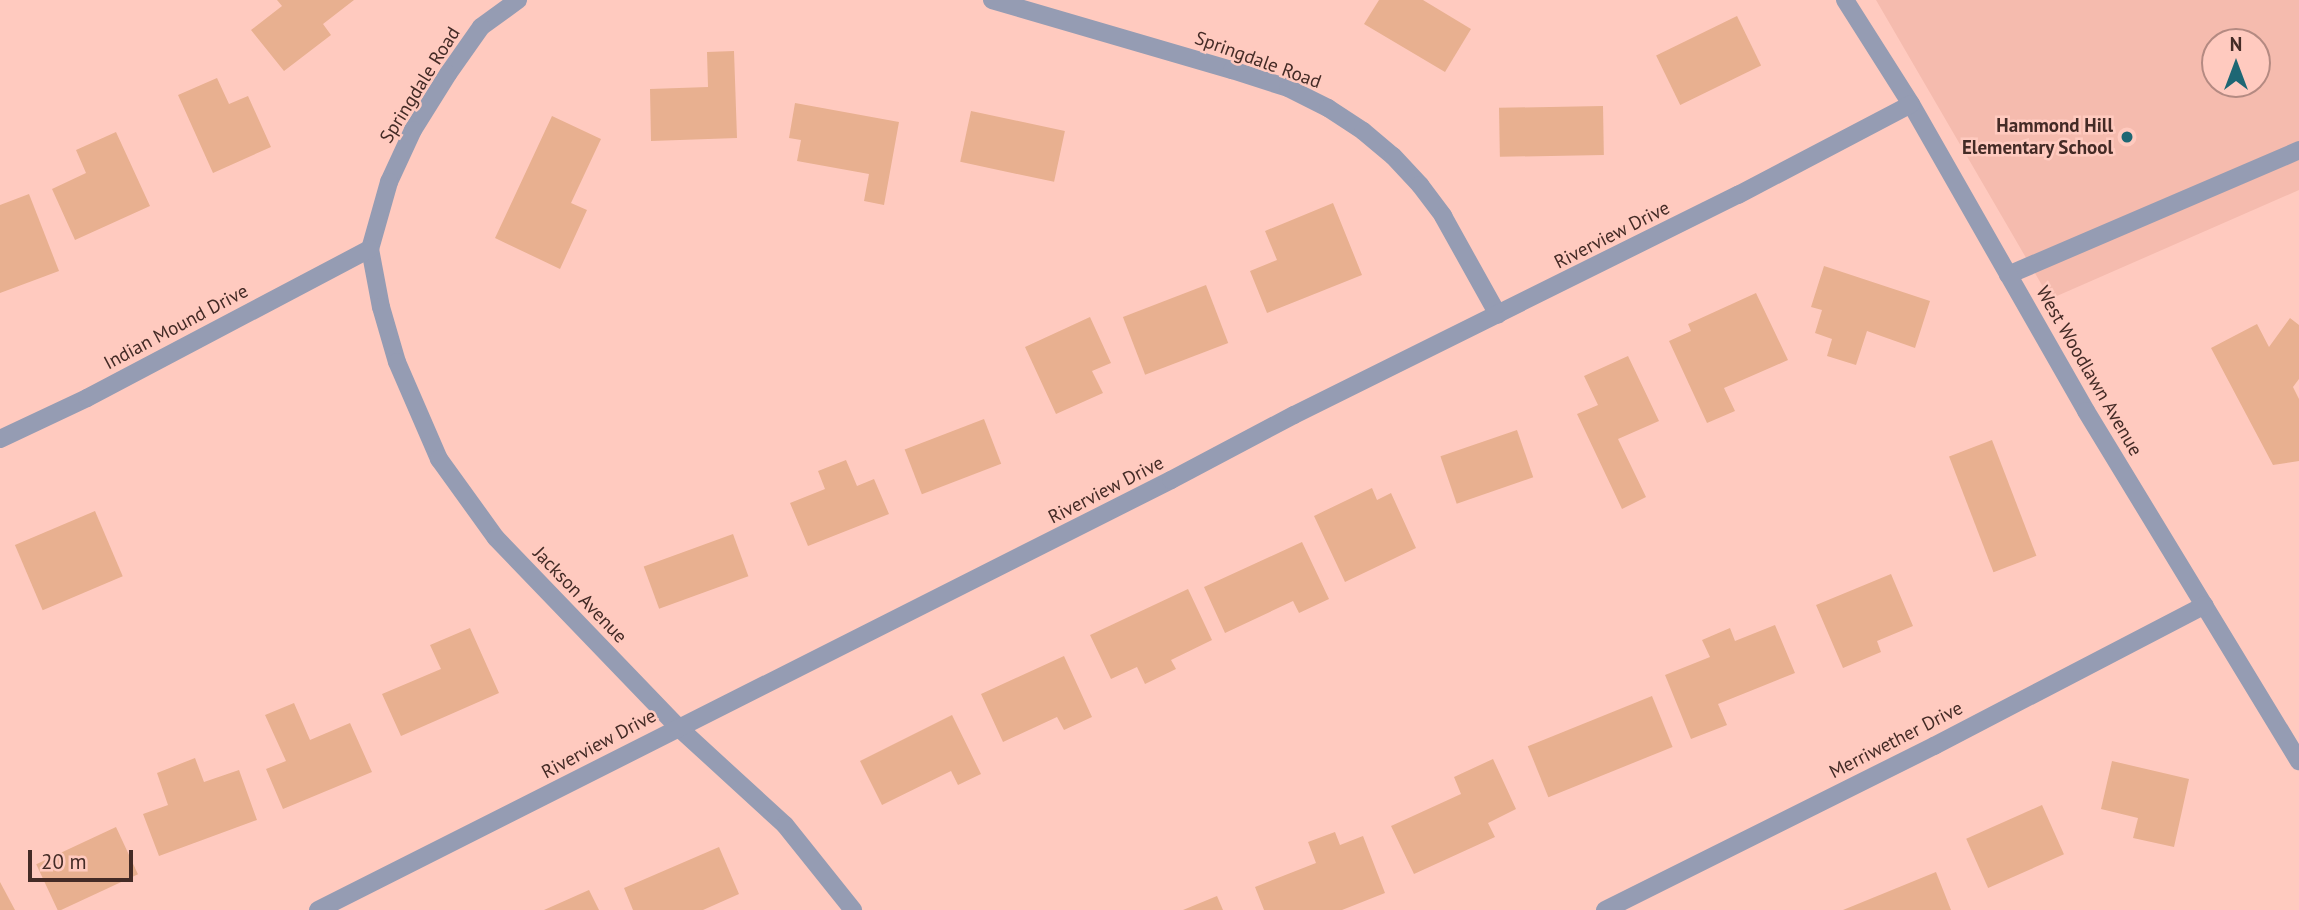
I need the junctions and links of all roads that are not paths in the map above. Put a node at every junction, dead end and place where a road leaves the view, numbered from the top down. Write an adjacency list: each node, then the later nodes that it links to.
1 (518, 0): 6 (street, Springdale Road)
2 (992, 0): 8 (street, Springdale Road)
3 (1845, 0): 4 (street, West Woodlawn Avenue)
4 (1911, 104): 7 (street, West Woodlawn Avenue); 8 (street, Riverview Drive)
5 (2299, 150): 7 (street)
6 (370, 250): 9 (street, Indian Mound Drive); 11 (street, Jackson Avenue)
7 (2008, 275): 10 (street, West Woodlawn Avenue)
8 (1498, 315): 11 (street, Riverview Drive)
9 (0, 439)
10 (2205, 605): 12 (street, West Woodlawn Avenue); 15 (street, Merriwether Drive)
11 (678, 727): 13 (street, Riverview Drive); 14 (street, Jackson Avenue)
12 (2299, 761)
13 (318, 910)
14 (853, 910)
15 (1605, 910)

